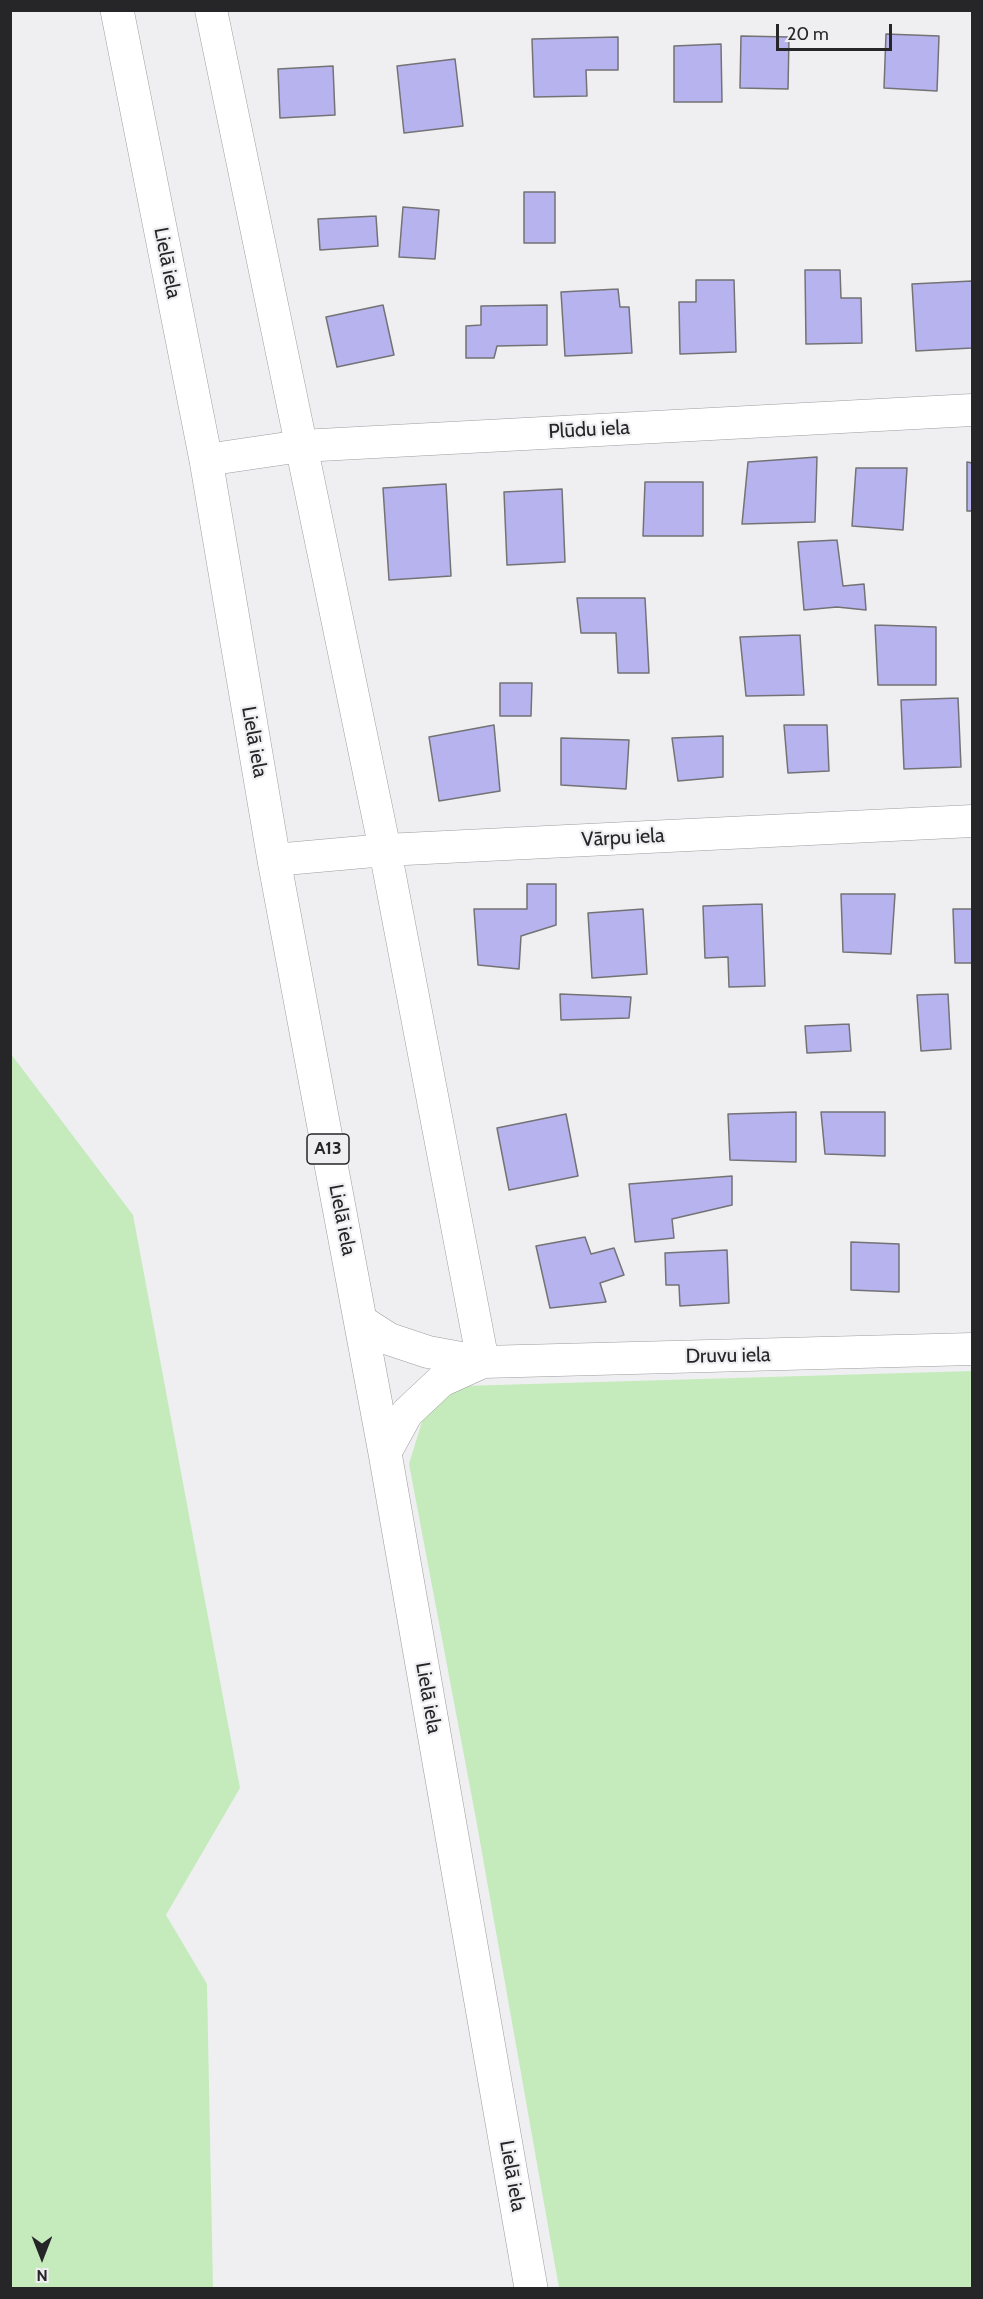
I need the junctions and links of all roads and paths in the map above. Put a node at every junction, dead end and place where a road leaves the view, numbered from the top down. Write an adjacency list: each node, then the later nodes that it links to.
1 (117, 10): 5 (main road, Lielā iela / A13)
2 (211, 10): 4 (street)
3 (972, 410): 4 (street, Plūdu iela)
4 (301, 446): 5 (street, Plūdu iela); 7 (street)
5 (206, 460): 8 (main road, Lielā iela / A13)
6 (972, 821): 7 (street, Vārpu iela)
7 (385, 850): 8 (street, Vārpu iela); 11 (street)
8 (274, 860): 9 (main road, Lielā iela / A13)
9 (361, 1321): 11 (street, Druvu iela); 12 (main road, Lielā iela / A13)
10 (972, 1350): 11 (street, Druvu iela)
11 (483, 1362): 12 (street, Druvu iela)
12 (385, 1453): 13 (main road, Lielā iela / A13)
13 (531, 2289)

